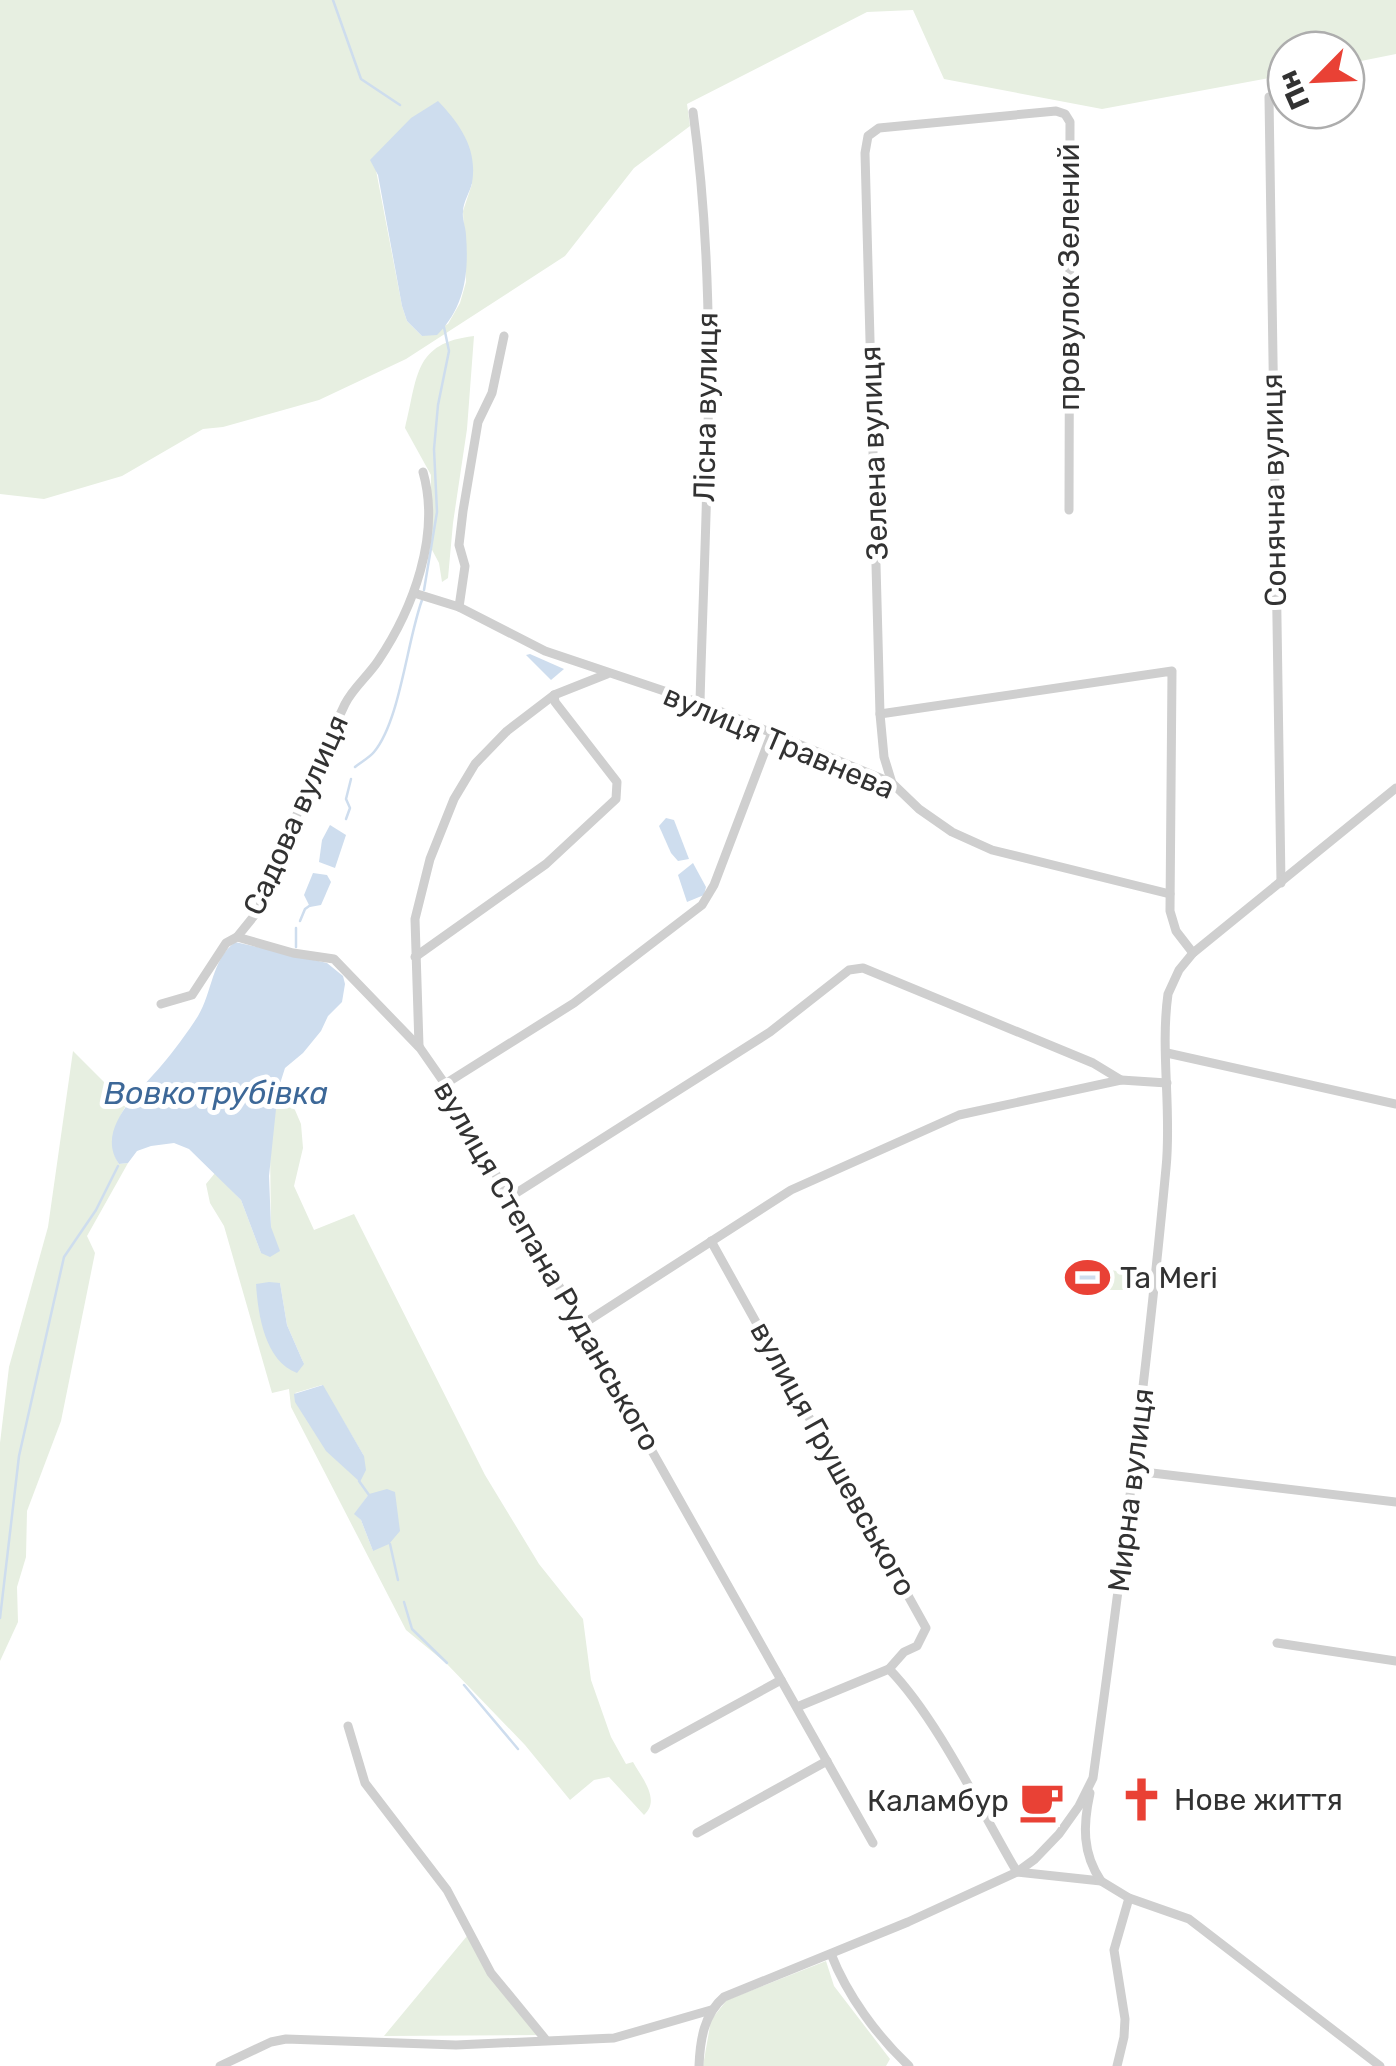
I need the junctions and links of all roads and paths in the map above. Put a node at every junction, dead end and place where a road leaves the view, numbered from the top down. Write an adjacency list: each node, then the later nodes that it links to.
1 (693, 112): 11 (street, Лісна вулиця)
2 (879, 128): 6 (street, провулок Зелений); 12 (street, Зелена вулиця)
3 (1270, 130): 16 (street, Сонячна вулиця)
4 (504, 336): 8 (street)
5 (424, 472): 7 (street, Садова вулиця)
6 (1069, 510)
7 (414, 593): 8 (street, вулиця Травнева); 18 (street, Садова вулиця)
8 (459, 607): 9 (street, вулиця Травнева)
9 (607, 674): 10 (street); 11 (street, вулиця Травнева)
10 (554, 695): 20 (street); 20 (street)
11 (700, 703): 13 (street, вулиця Травнева)
12 (880, 714): 14 (street, Зелена вулиця); 17 (street)
13 (771, 734): 14 (street, вулиця Травнева); 26 (street)
14 (892, 783): 17 (street, вулиця Травнева)
15 (1396, 788): 16 (street, Мирна вулиця)
16 (1281, 883): 19 (street, Мирна вулиця)
17 (1170, 894): 19 (street)
18 (237, 937): 21 (street, Садова вулиця); 22 (street, вулиця Степана Руданського)
19 (1193, 953): 23 (street, Мирна вулиця)
20 (415, 957): 22 (street)
21 (161, 1004)
22 (420, 1048): 26 (street, вулиця Степана Руданського)
23 (1167, 1054): 25 (street, Мирна вулиця); 27 (street)
24 (1121, 1080): 25 (street); 28 (street); 29 (street)
25 (1167, 1083): 31 (street, Мирна вулиця)
26 (445, 1084): 28 (street, вулиця Степана Руданського)
27 (1396, 1104)
28 (510, 1197): 30 (street, вулиця Степана Руданського)
29 (712, 1241): 30 (street); 35 (street, вулиця Грушевського)
30 (583, 1324): 36 (street, вулиця Степана Руданського)
31 (1135, 1470): 32 (street); 41 (street, Мирна вулиця)
32 (1396, 1502)
33 (1277, 1643): 34 (street)
34 (1396, 1661)
35 (889, 1669): 37 (street, вулиця Грушевського); 44 (street)
36 (781, 1680): 37 (street, вулиця Степана Руданського); 39 (street)
37 (797, 1707): 40 (street, вулиця Степана Руданського)
38 (348, 1726): 49 (street)
39 (654, 1748)
40 (827, 1761): 42 (street); 43 (street, вулиця Степана Руданського)
41 (1093, 1778): 44 (street, Мирна вулиця); 45 (street)
42 (697, 1833)
43 (874, 1843)
44 (1017, 1872): 45 (street); 47 (street, Мирна вулиця)
45 (1101, 1881): 46 (street)
46 (1129, 1898): 53 (street); 54 (street)
47 (831, 1954): 48 (street, Мирна вулиця); 52 (street)
48 (711, 2010): 49 (street, Мирна вулиця); 51 (street)
49 (546, 2040): 50 (street, Мирна вулиця)
50 (220, 2066)
51 (699, 2066)
52 (909, 2066)
53 (1117, 2066)
54 (1380, 2066)

